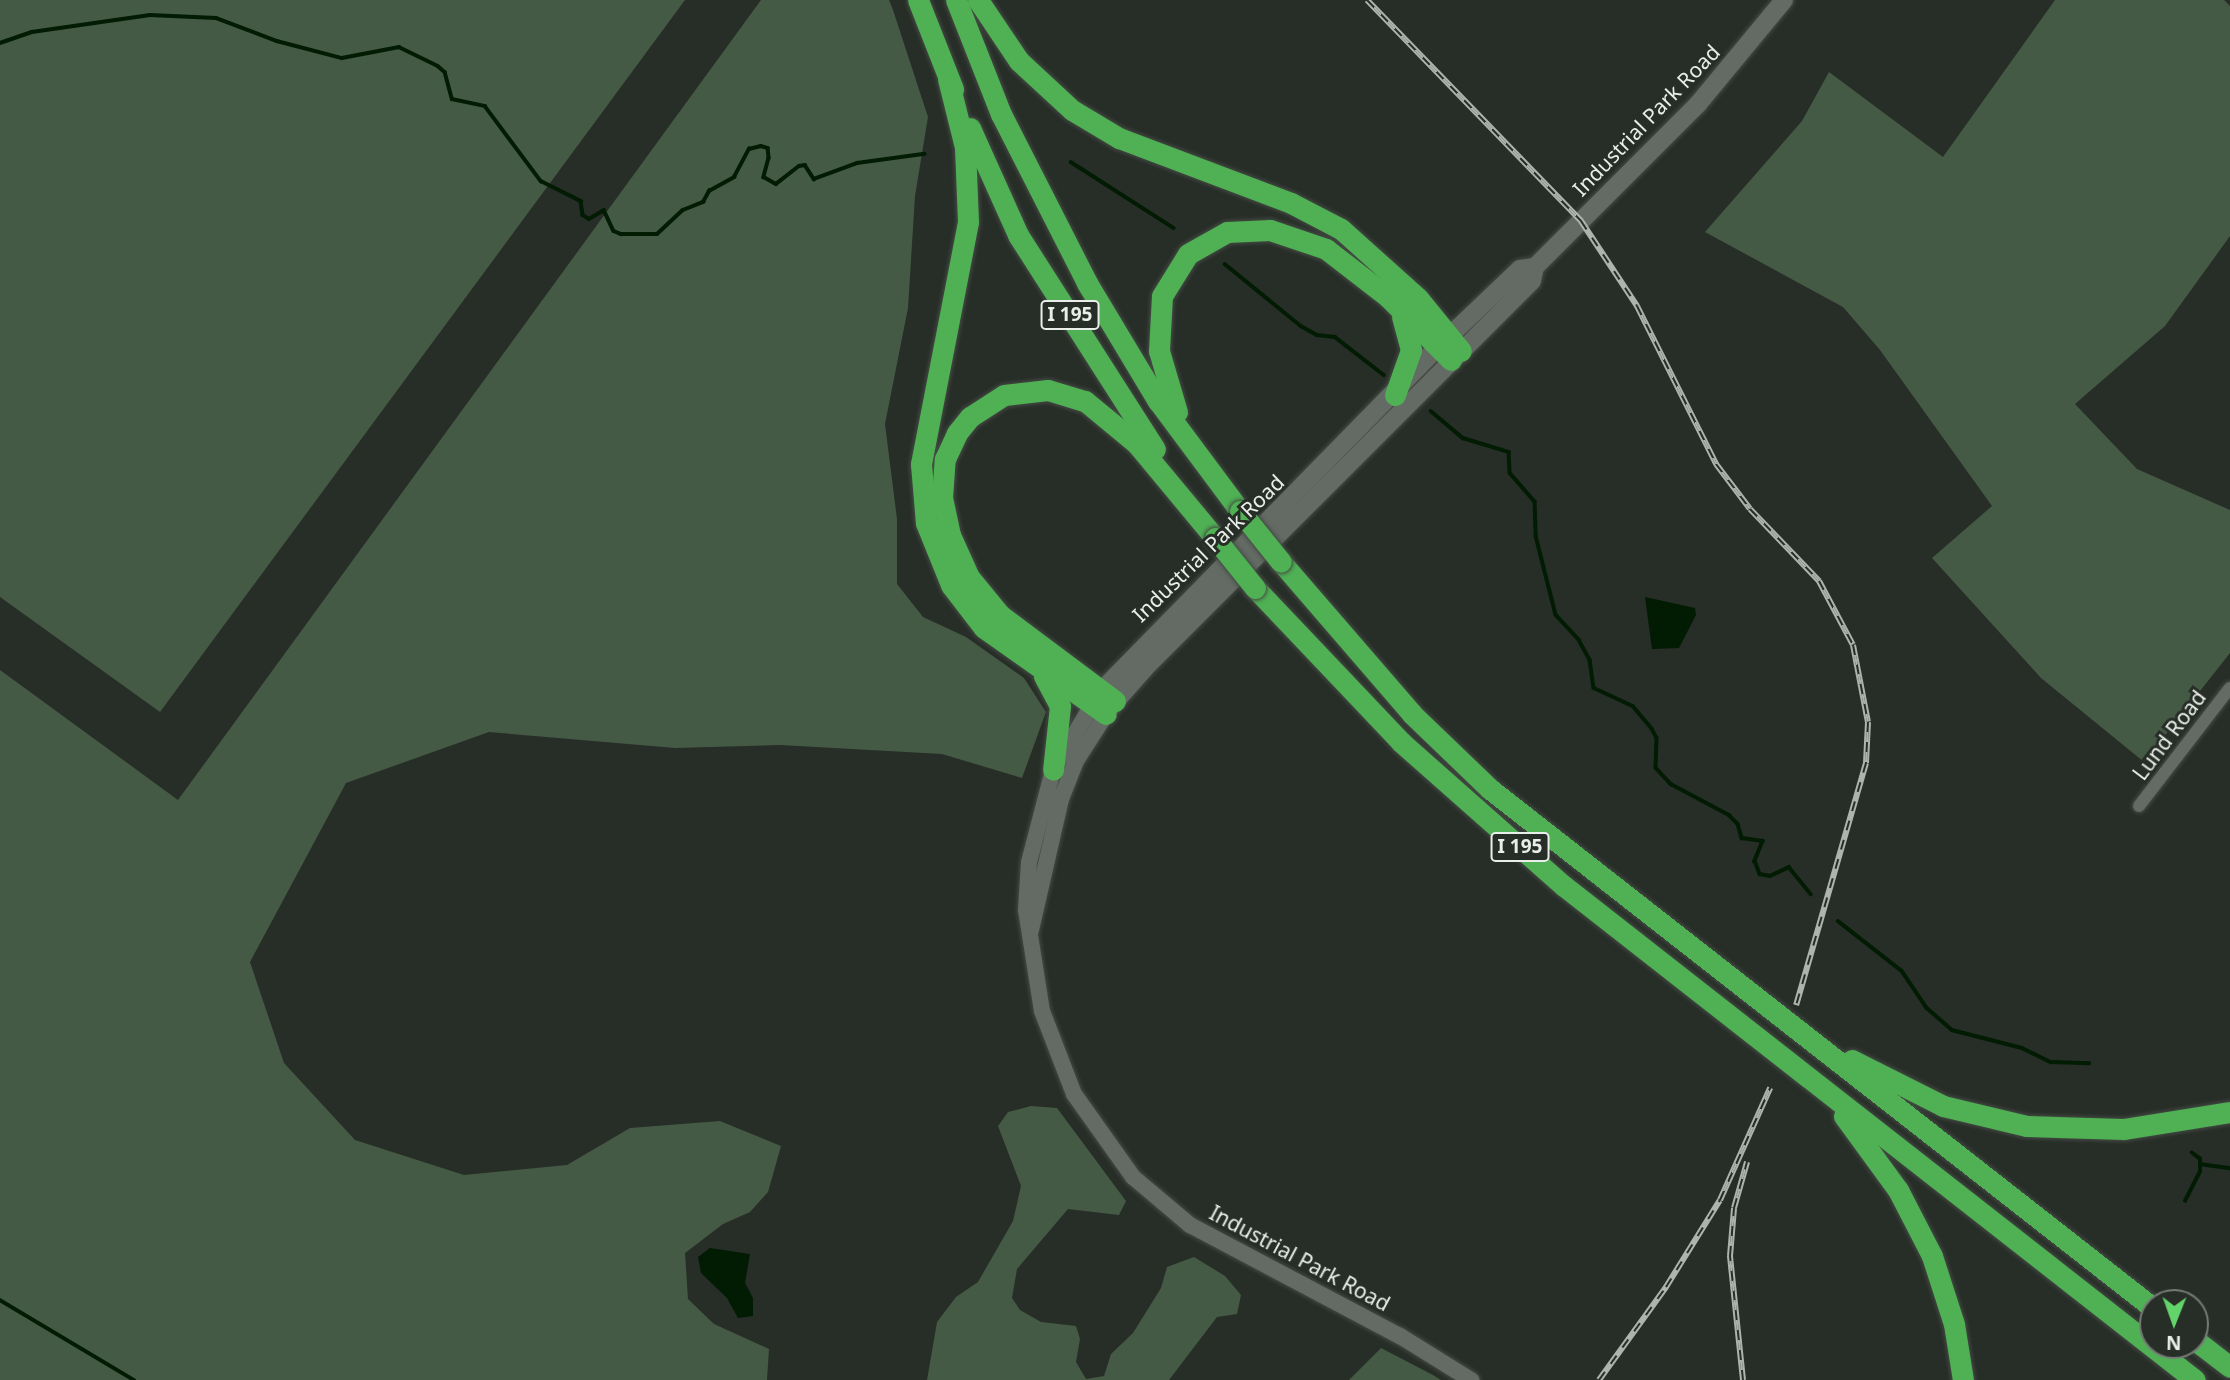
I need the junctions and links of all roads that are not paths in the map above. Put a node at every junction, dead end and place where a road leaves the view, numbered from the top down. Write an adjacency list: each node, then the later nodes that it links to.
1 (918, 0): 5 (highway, I 195)
2 (956, 0): 9 (highway, I 195)
3 (978, 0): 7 (highway)
4 (1784, 0): 7 (main road, Industrial Park Road)
5 (948, 79): 10 (highway, I 195); 11 (highway)
6 (1388, 297): 7 (highway); 8 (highway); 9 (highway)
7 (1450, 349): 8 (main road, Industrial Park Road); 13 (main road, Industrial Park Road)
8 (1395, 395): 13 (main road, Industrial Park Road)
9 (1194, 449): 17 (highway, I 195, bridge)
10 (1215, 538): 13 (highway); 18 (highway, I 195, bridge)
11 (1033, 664): 13 (highway); 14 (highway)
12 (2230, 688): 15 (street, Lund Road)
13 (1103, 702): 14 (street, Industrial Park Road); 16 (street, Industrial Park Road)
14 (1053, 770): 16 (street, Industrial Park Road)
15 (2139, 806)
16 (1031, 930): 23 (street, Industrial Park Road)
17 (1758, 997): 19 (highway); 20 (highway)
18 (1808, 1080): 24 (highway); 25 (highway)
19 (2230, 1112)
20 (2139, 1297)
21 (2209, 1351): 22 (highway)
22 (2230, 1367)
23 (1471, 1380)
24 (1963, 1380)
25 (2195, 1380)

